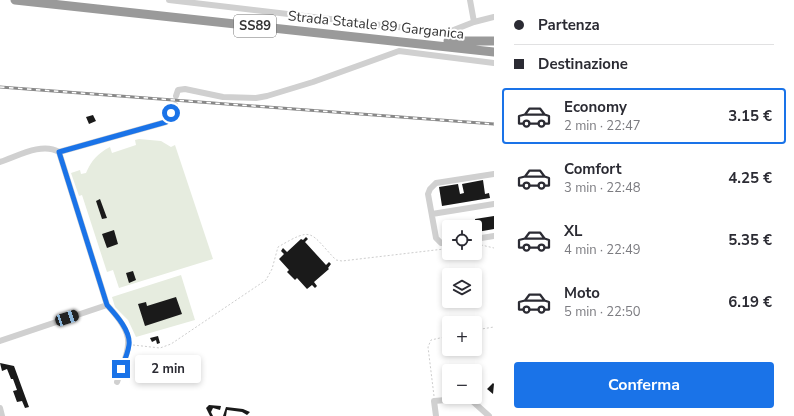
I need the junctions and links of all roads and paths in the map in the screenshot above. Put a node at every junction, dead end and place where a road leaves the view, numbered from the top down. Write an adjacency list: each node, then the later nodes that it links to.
1 (15, 0): 10 (highway, Strada Statale 89 Garganica / SS89)
2 (69, 0): 7 (highway, Strada Statale 89 Garganica / SS89)
3 (169, 0): 6 (street)
4 (470, 0): 6 (street)
5 (494, 17): 6 (street)
6 (474, 22)
7 (448, 41): 8 (highway, SS89); 9 (highway, Strada Statale 89 Garganica / SS89)
8 (494, 41)
9 (494, 46)
10 (494, 52)
11 (494, 63): 12 (street)
12 (176, 96)
13 (175, 105): 14 (street)
14 (59, 152): 15 (street); 25 (street)
15 (0, 162)
16 (494, 174): 18 (street)
17 (494, 204): 18 (street)
18 (432, 214): 21 (street)
19 (494, 236): 20 (street)
20 (482, 238)
21 (442, 243)
22 (482, 244): 23 (path)
23 (494, 248)
24 (442, 249): 30 (path)
25 (107, 305): 29 (street); 30 (street)
26 (494, 327): 27 (path)
27 (482, 329)
28 (442, 338): 32 (path)
29 (0, 341)
30 (129, 345): 31 (street)
31 (118, 382)
32 (434, 401): 35 (street); 36 (street)
33 (0, 408): 34 (street)
34 (2, 416)
35 (436, 416)
36 (489, 416)

